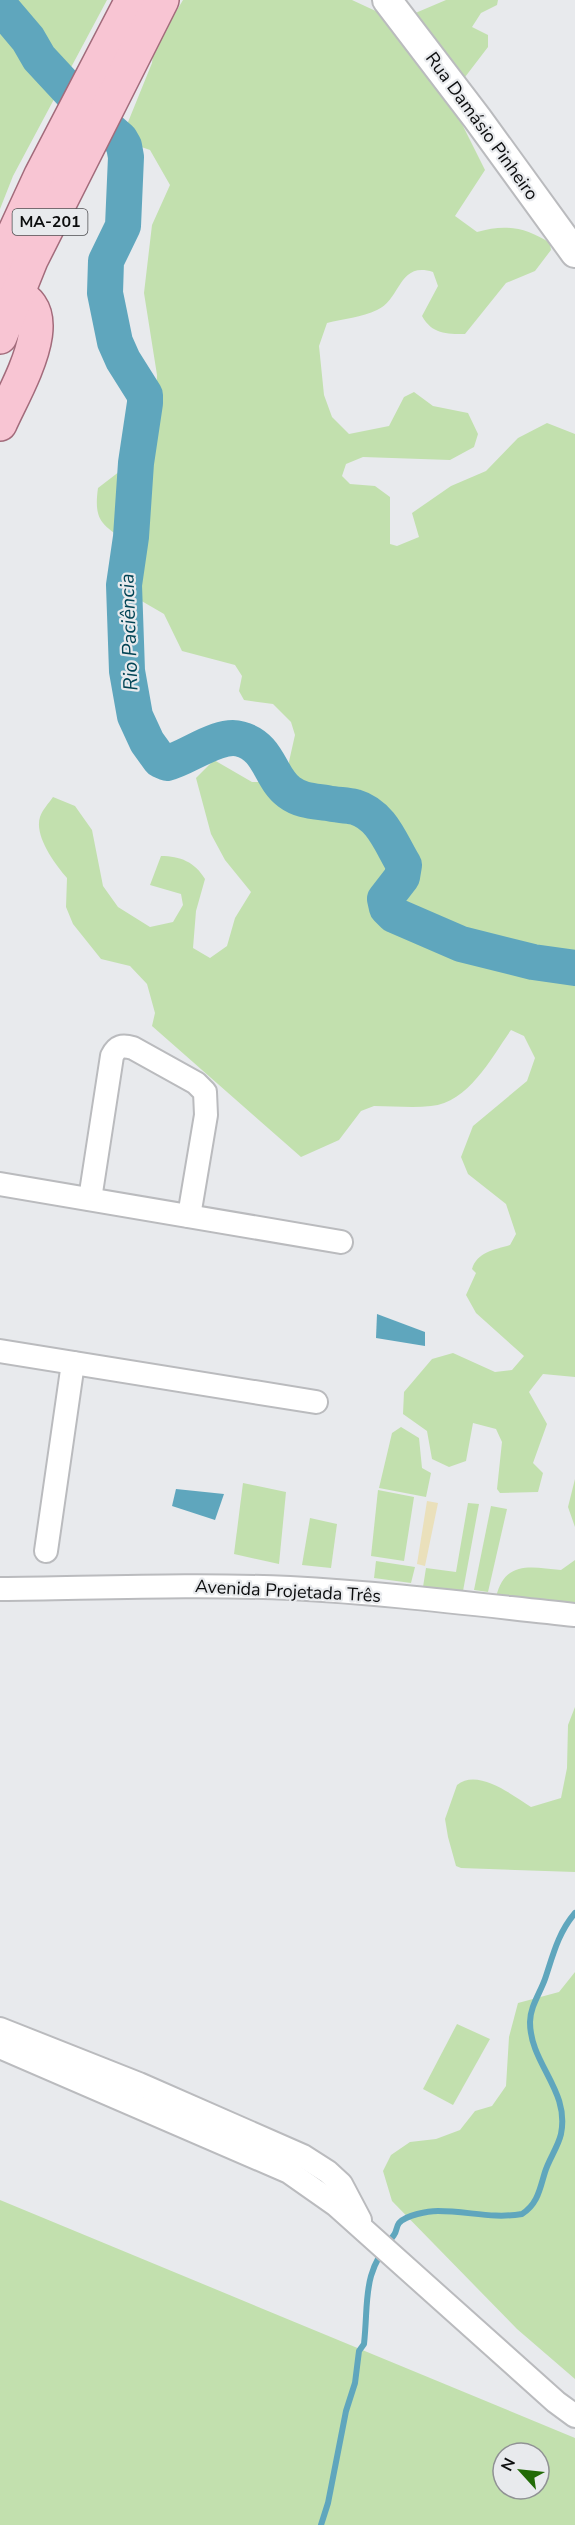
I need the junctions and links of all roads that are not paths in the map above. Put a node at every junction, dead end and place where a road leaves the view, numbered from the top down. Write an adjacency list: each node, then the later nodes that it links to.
1 (132, 0): 4 (main road, MA-201)
2 (162, 0): 4 (main road, MA-201)
3 (387, 0): 6 (street, Rua Damásio Pinheiro)
4 (103, 84): 5 (main road, MA-201)
5 (72, 145): 7 (main road, MA-201); 8 (main road, MA-201)
6 (575, 253)
7 (0, 264)
8 (8, 293): 9 (main road, MA-201); 10 (main road)
9 (0, 337)
10 (0, 424)
11 (0, 1184): 12 (street)
12 (90, 1199): 13 (street); 13 (street)
13 (189, 1216): 14 (street)
14 (342, 1242)
15 (0, 1351): 16 (street)
16 (73, 1363): 17 (street); 18 (street)
17 (315, 1402)
18 (46, 1551)
19 (0, 1589): 20 (street, Avenida Projetada Três)
20 (575, 1615)
21 (0, 2029): 23 (street)
22 (0, 2047): 23 (street)
23 (98, 2078): 24 (street)
24 (566, 2402): 25 (street)
25 (575, 2416)

